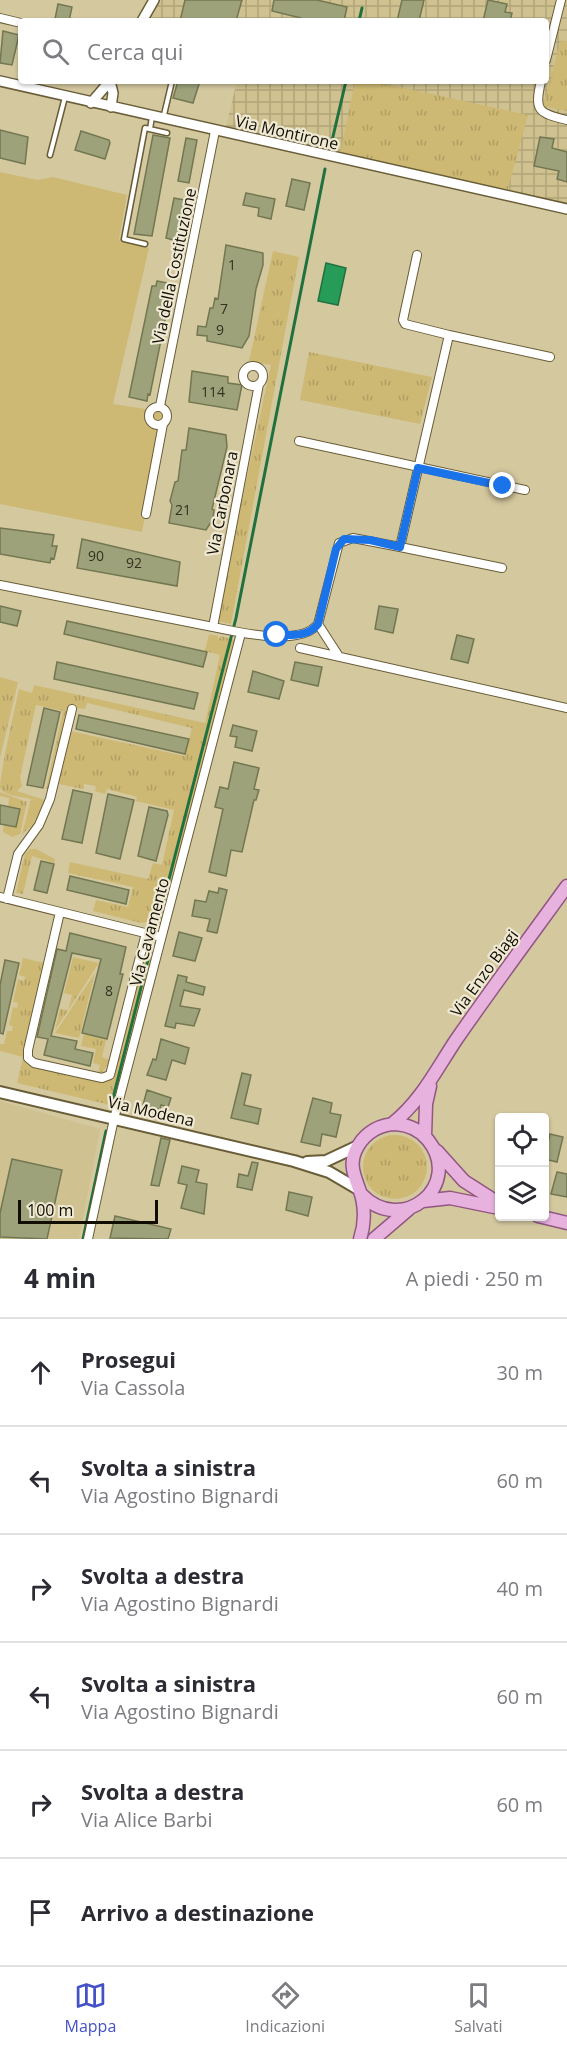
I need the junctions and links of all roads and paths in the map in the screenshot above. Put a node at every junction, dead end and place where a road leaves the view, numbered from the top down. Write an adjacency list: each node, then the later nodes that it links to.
1 (154, 0): 4 (street)
2 (561, 0): 6 (street)
3 (0, 18): 5 (street)
4 (144, 18)
5 (18, 22)
6 (549, 48)
7 (0, 81): 8 (street, Via Montirone)
8 (18, 83)
9 (22, 84): 14 (street, Via Montirone)
10 (107, 84): 15 (street)
11 (111, 84): 16 (street)
12 (171, 84): 18 (lane)
13 (540, 84): 19 (street)
14 (65, 96): 15 (street, Via Montirone); 23 (lane)
15 (91, 102): 16 (street, Via Montirone)
16 (111, 107): 17 (street, Via Montirone)
17 (152, 117): 18 (street, Via Montirone); 20 (lane)
18 (163, 119): 21 (street, Via Montirone)
19 (567, 120)
20 (150, 129): 22 (lane); 25 (lane)
21 (215, 131): 24 (street, Via Montirone); 30 (street, Via della Costituzione)
22 (167, 134)
23 (50, 156)
24 (567, 209)
25 (145, 244)
26 (417, 255): 27 (street)
27 (449, 335): 28 (street); 33 (street)
28 (549, 357)
29 (259, 384): 40 (street, Via Carbonara)
30 (160, 406): 31 (street, Via della Costituzione); 31 (street, Via della Costituzione)
31 (163, 424): 35 (street, Via della Costituzione)
32 (299, 441): 33 (street)
33 (418, 468): 34 (street); 36 (street)
34 (525, 490)
35 (146, 514)
36 (400, 547): 37 (street); 39 (street)
37 (502, 568)
38 (0, 585): 40 (street)
39 (318, 624): 41 (street); 43 (street)
40 (213, 627): 41 (street)
41 (241, 633): 50 (street, Via Cavamento)
42 (300, 648): 43 (street)
43 (339, 656): 44 (street)
44 (567, 708)
45 (72, 709): 47 (street)
46 (567, 886): 51 (main road, Via Enzo Biagi)
47 (4, 898): 48 (street)
48 (60, 912): 49 (street); 49 (street)
49 (146, 933): 50 (street)
50 (161, 937): 53 (street, Via Cavamento)
51 (431, 1082): 54 (main road, Via Enzo Biagi); 55 (main road, Via Enzo Biagi)
52 (0, 1092): 53 (main road, Via Modena)
53 (114, 1119): 57 (main road, Via Modena); 65 (street, Via Cavamento)
54 (392, 1124): 55 (main road, Via Modena); 56 (main road, Via Modena)
55 (429, 1141): 59 (main road); 60 (main road, Via Modena)
56 (358, 1146): 57 (main road, Via Modena); 58 (main road)
57 (294, 1161): 58 (main road, Via Modena)
58 (359, 1192): 62 (main road, Via Modena); 66 (main road)
59 (423, 1201): 61 (main road, Via Modena); 62 (main road, Via Modena)
60 (495, 1203)
61 (495, 1205)
62 (410, 1208): 67 (main road)
63 (549, 1219): 64 (main road)
64 (567, 1223)
65 (88, 1239)
66 (360, 1239)
67 (374, 1239)

